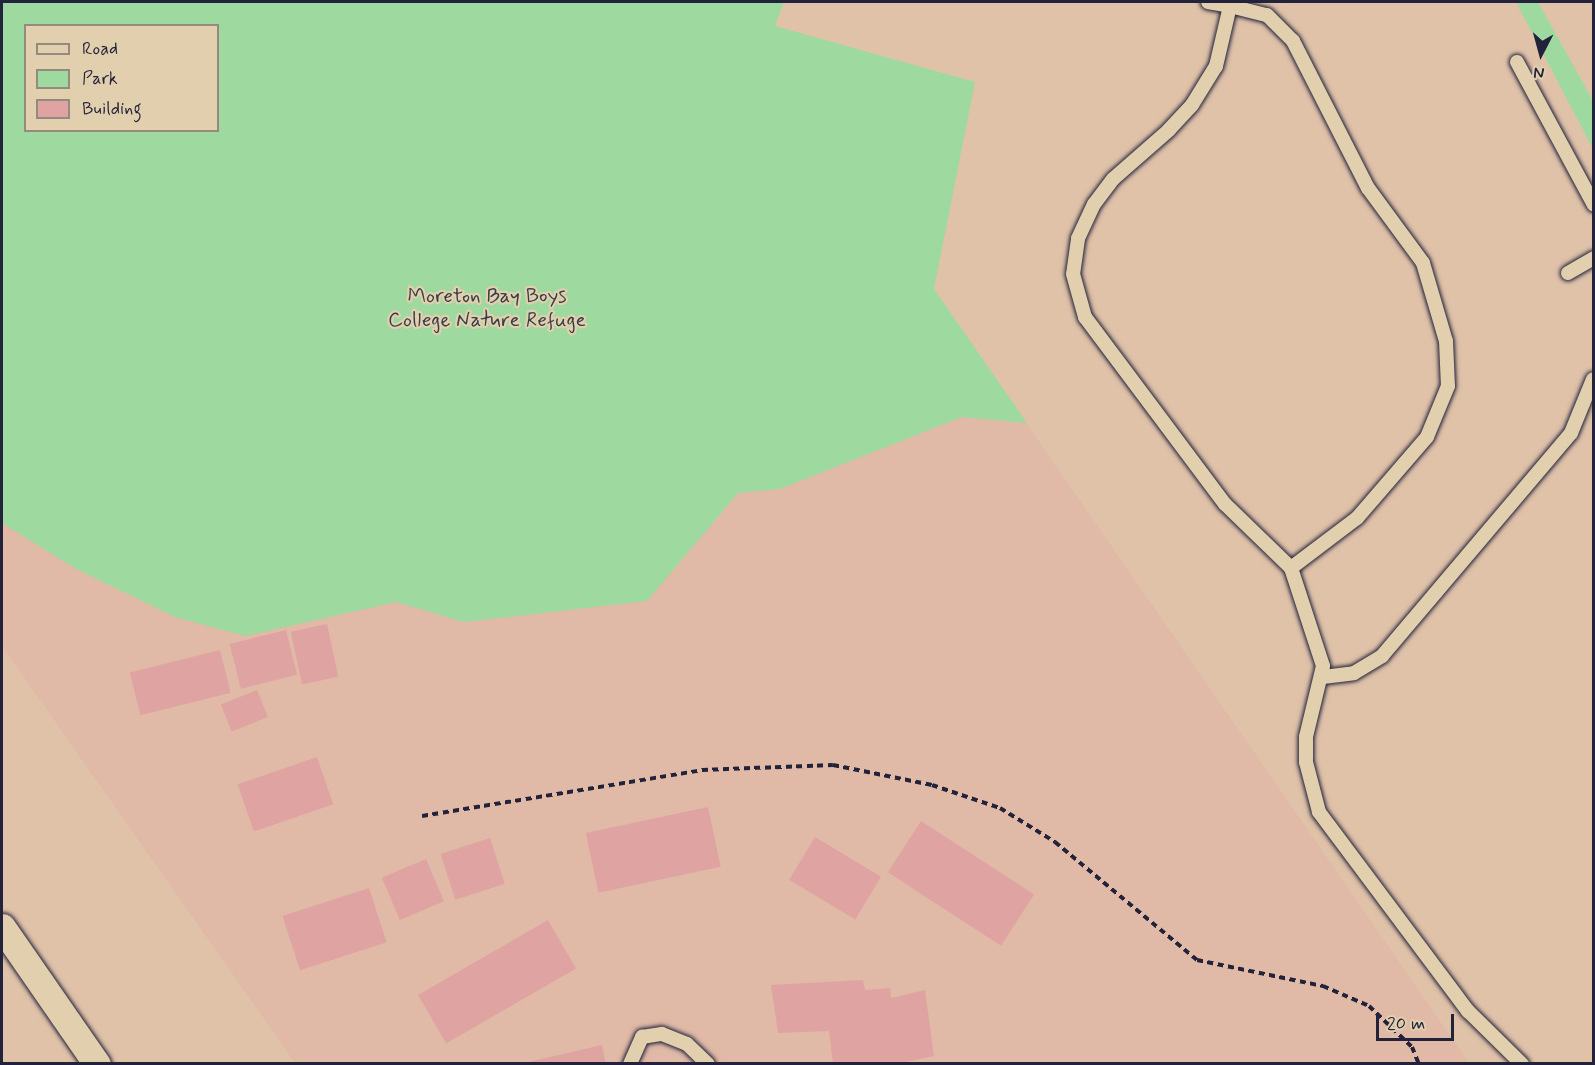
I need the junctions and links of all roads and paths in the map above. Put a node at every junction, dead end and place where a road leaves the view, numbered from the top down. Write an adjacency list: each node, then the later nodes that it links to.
1 (1208, 2): 2 (lane)
2 (1230, 6): 8 (lane); 8 (lane)
3 (1517, 62): 4 (lane)
4 (1593, 205)
5 (1593, 258): 6 (lane)
6 (1568, 273)
7 (1593, 379): 9 (lane)
8 (1291, 568): 9 (lane)
9 (1323, 677): 16 (lane)
10 (422, 816): 15 (path)
11 (2, 927): 12 (street)
12 (98, 1064)
13 (630, 1064): 14 (lane)
14 (708, 1064)
15 (1419, 1064)
16 (1522, 1064)

